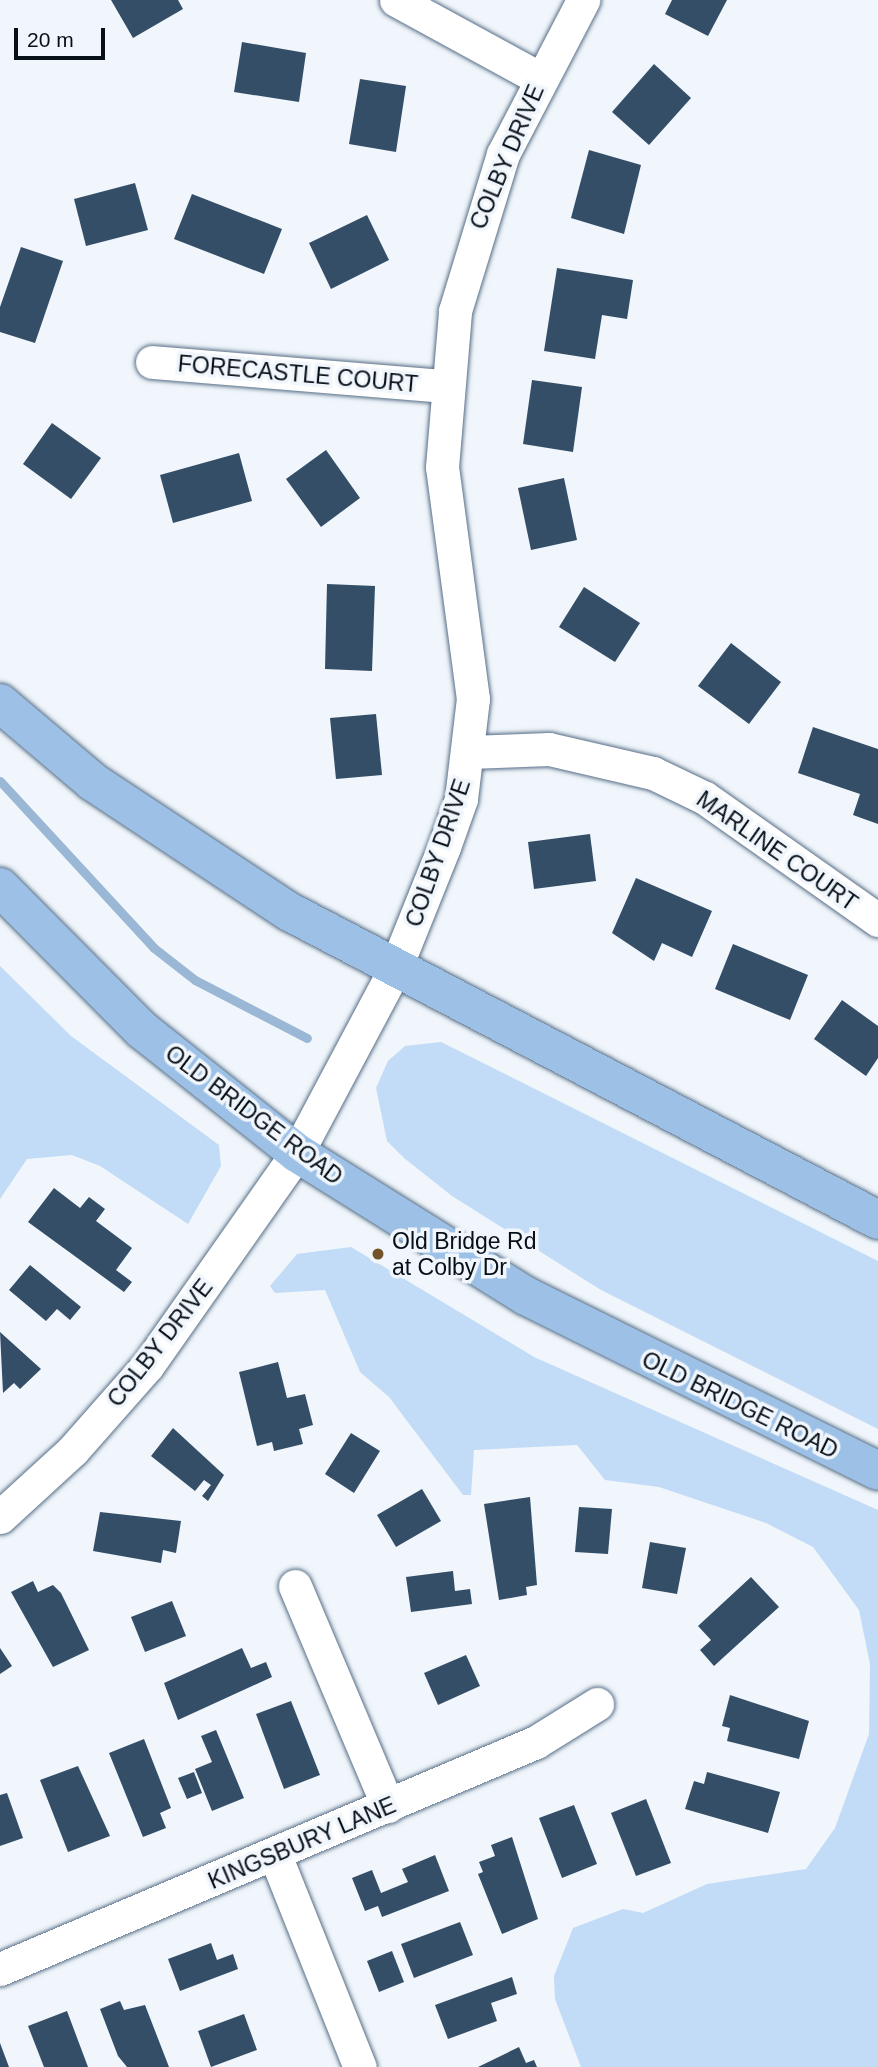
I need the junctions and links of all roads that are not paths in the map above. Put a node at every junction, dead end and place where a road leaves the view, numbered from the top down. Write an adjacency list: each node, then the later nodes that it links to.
1 (396, 0): 3 (street)
2 (583, 0): 3 (street, COLBY DRIVE)
3 (540, 78): 5 (street, COLBY DRIVE)
4 (152, 362): 5 (street, FORECASTLE COURT)
5 (444, 386): 7 (street, COLBY DRIVE)
6 (0, 703): 10 (main road)
7 (470, 752): 9 (street, MARLINE COURT); 10 (street, COLBY DRIVE)
8 (0, 887): 11 (main road, OLD BRIDGE ROAD)
9 (876, 914)
10 (396, 969): 11 (street, COLBY DRIVE); 12 (main road)
11 (297, 1153): 13 (main road, OLD BRIDGE ROAD); 14 (street, COLBY DRIVE)
12 (878, 1220)
13 (878, 1471)
14 (0, 1517)
15 (295, 1586): 17 (street)
16 (597, 1704): 17 (street, KINGSBURY LANE)
17 (388, 1807): 18 (street, KINGSBURY LANE)
18 (275, 1855): 19 (street, KINGSBURY LANE); 20 (street)
19 (0, 1969)
20 (360, 2067)

